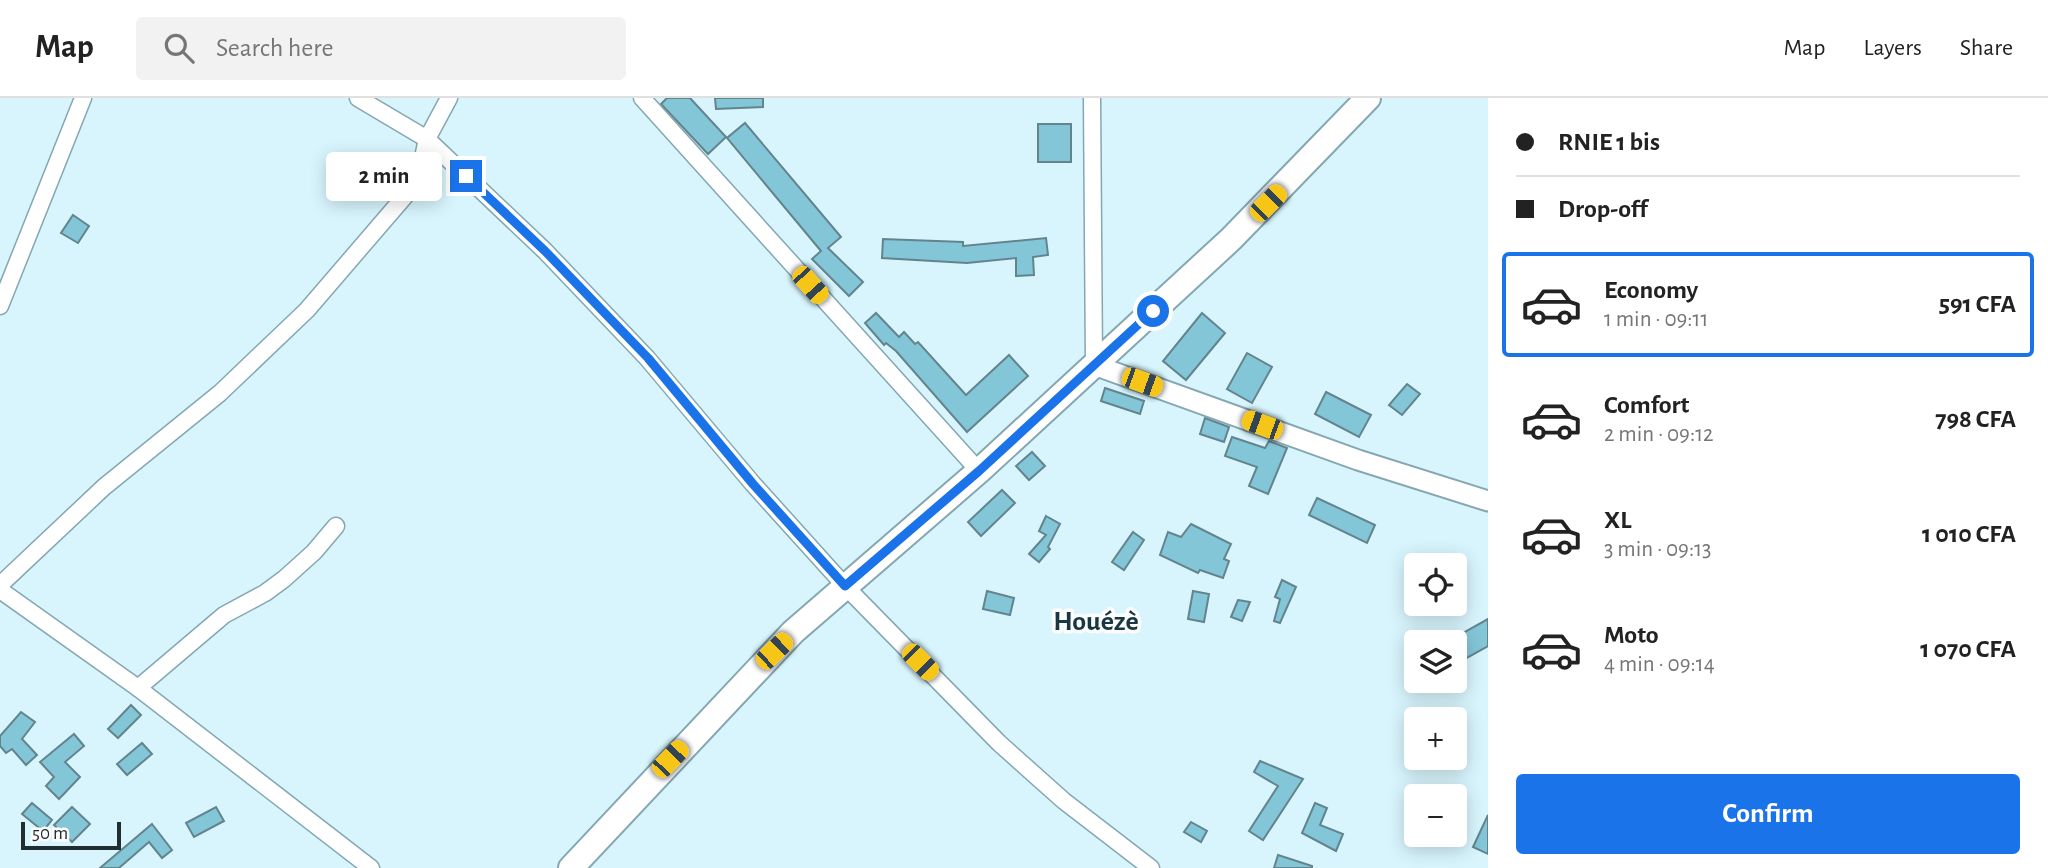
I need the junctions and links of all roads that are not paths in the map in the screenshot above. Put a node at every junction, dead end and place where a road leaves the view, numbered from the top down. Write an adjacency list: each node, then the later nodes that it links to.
1 (83, 98): 8 (street)
2 (358, 98): 7 (street)
3 (449, 98): 7 (street)
4 (642, 98): 10 (street)
5 (1092, 98): 9 (street)
6 (1368, 98): 9 (main road)
7 (427, 138): 13 (street); 14 (street)
8 (0, 306)
9 (1094, 365): 10 (main road); 11 (street)
10 (979, 471): 13 (main road)
11 (1488, 501)
12 (336, 526): 15 (street)
13 (845, 586): 16 (street); 18 (main road)
14 (0, 587): 15 (street)
15 (138, 688): 17 (street)
16 (1133, 862): 19 (street)
17 (371, 868)
18 (571, 868)
19 (1151, 868)

